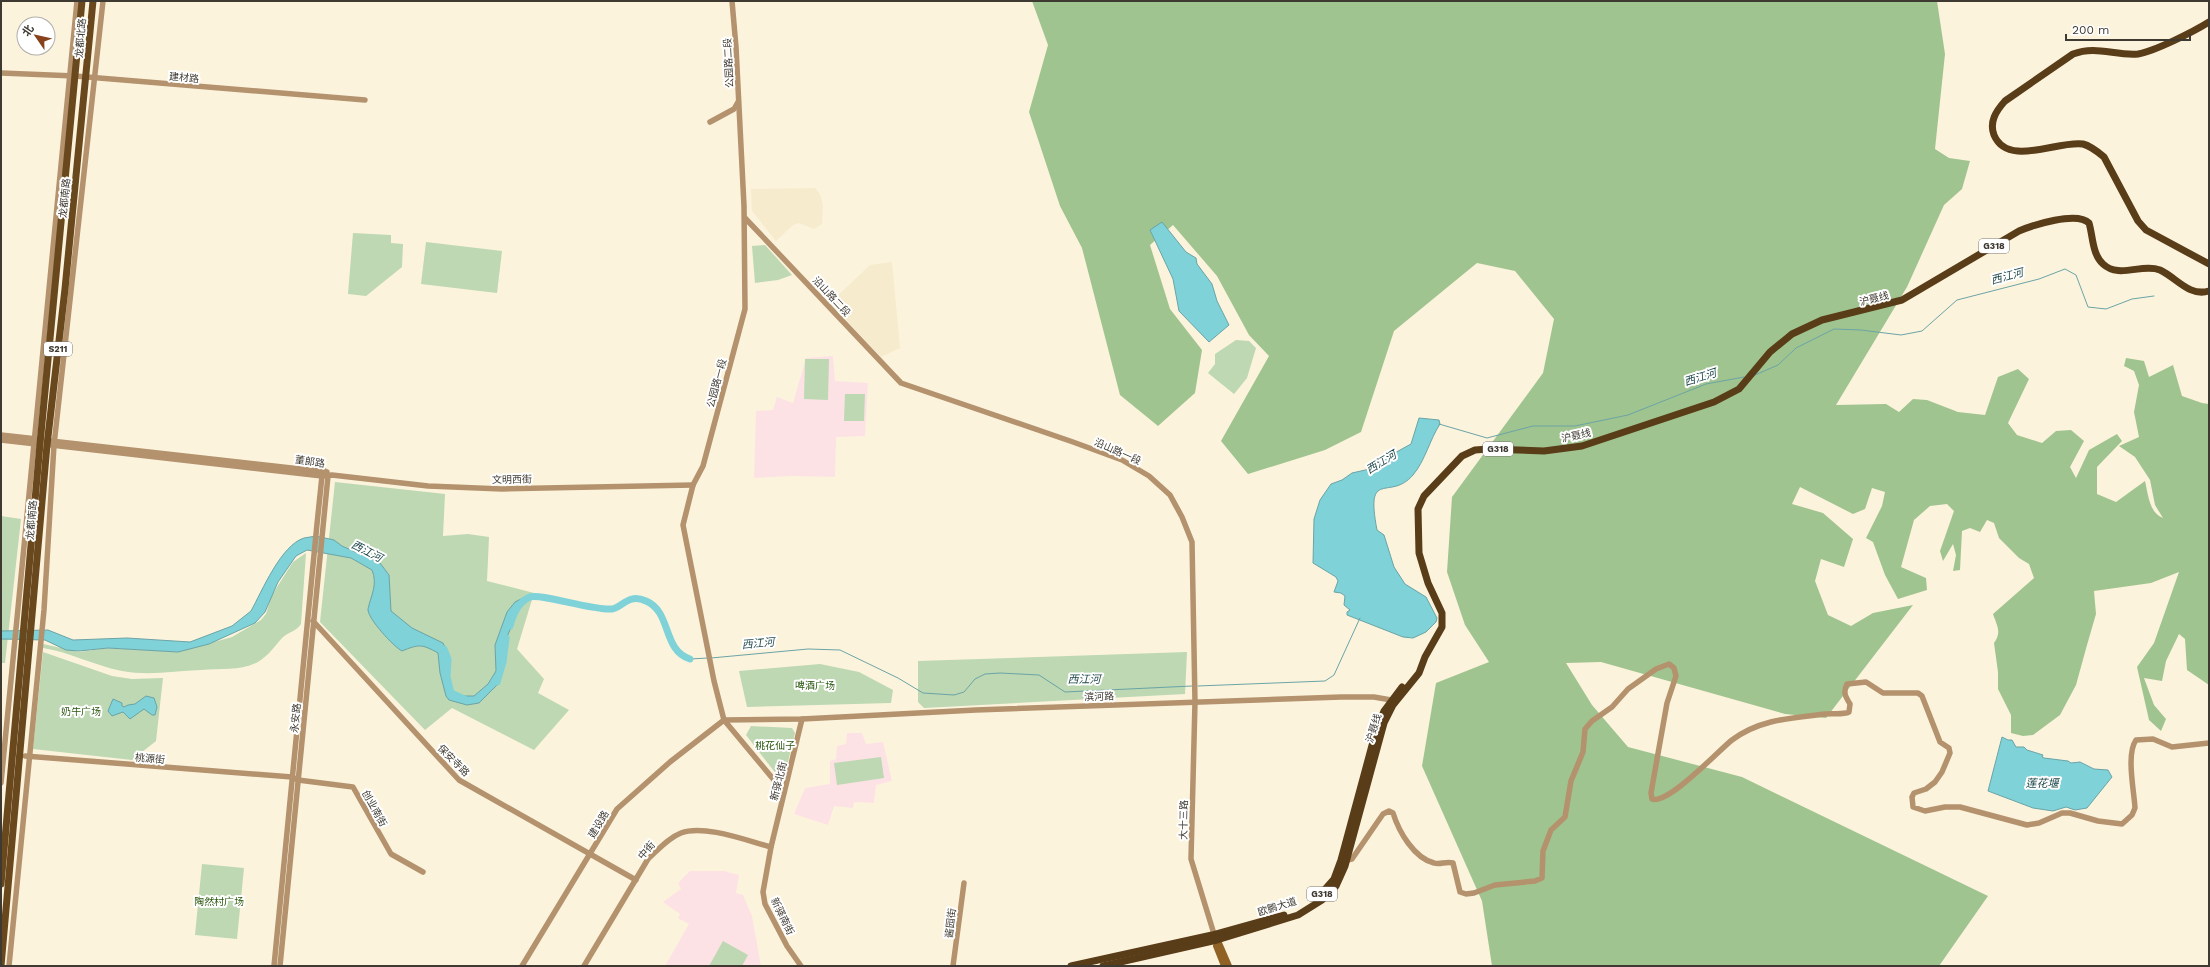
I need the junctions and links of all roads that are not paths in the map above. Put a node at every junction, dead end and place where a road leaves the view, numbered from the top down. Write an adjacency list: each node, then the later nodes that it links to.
1 (77, 1): 8 (street)
2 (82, 1): 8 (main road, 龙都北路 / S211)
3 (93, 1): 9 (main road, 龙都北路 / S211)
4 (103, 1): 10 (street)
5 (732, 1): 12 (street, 公园路二段)
6 (2209, 22): 16 (highway)
7 (1, 73): 8 (street, 建材路)
8 (72, 77): 9 (street, 建材路); 21 (main road, 龙都南路 / S211)
9 (86, 77): 10 (street, 建材路); 21 (main road, 龙都南路 / S211)
10 (96, 78): 11 (street, 建材路); 21 (street)
11 (365, 100)
12 (739, 102): 13 (street); 14 (street, 公园路二段)
13 (710, 122)
14 (740, 124): 15 (street, 公园路一段)
15 (745, 218): 18 (street, 沿山路二段); 23 (street, 公园路一段)
16 (2209, 264)
17 (2209, 291): 28 (highway, 沪聂线 / G318)
18 (907, 385): 27 (street, 沿山路一段)
19 (1, 435): 21 (street, 董郞路)
20 (1, 440): 21 (street, 董郞路)
21 (44, 442): 22 (street, 董郞路); 26 (main road, 龙都南路 / S211); 32 (street); 35 (street)
22 (327, 475): 23 (street, 文明西街); 24 (street, 永安路)
23 (693, 485): 30 (street, 公园路一段)
24 (317, 559): 25 (street, 永安路); 36 (street)
25 (314, 621): 37 (street, 永安路); 41 (street, 保安寺路)
26 (26, 652): 33 (main road, 龙都南路 / S211); 34 (main road, 龙都南路 / S211)
27 (1195, 702): 28 (street, 滨河路); 29 (street, 滨河路); 47 (street, 大十三路)
28 (1392, 702): 42 (highway, 沪聂线 / G318); 47 (highway, 欧鹏大道 / G318)
29 (802, 719): 30 (street, 滨河路); 39 (street, 新驿北街)
30 (724, 720): 39 (street); 41 (street, 建设路)
31 (2209, 743): 42 (street)
32 (2, 751): 33 (street, 桃源街); 38 (street)
33 (14, 753): 34 (street, 桃源街); 46 (main road, 龙都南路 / S211)
34 (21, 755): 35 (street, 桃源街); 48 (main road, 龙都南路 / S211)
35 (29, 756): 36 (street, 桃源街); 49 (street)
36 (292, 777): 37 (street, 桃源街); 50 (street)
37 (298, 780): 43 (street, 创业南街); 51 (street, 永安路)
38 (1, 783)
39 (784, 792): 40 (street, 新驿北街)
40 (771, 847): 44 (street, 中街); 54 (street, 新驿南街)
41 (590, 854): 44 (street, 保安寺路); 52 (street, 建设路)
42 (1347, 860): 47 (highway, 沪聂线 / G318)
43 (423, 872)
44 (636, 880): 53 (street, 中街)
45 (964, 883): 55 (street, 酱园街)
46 (1, 884)
47 (1214, 937): 56 (highway, 欧鹏大道 / G318); 57 (highway, 欧鹏大道 / G318); 58 (main road); 59 (main road)
48 (1, 966)
49 (9, 966)
50 (274, 966)
51 (280, 966)
52 (522, 966)
53 (584, 966)
54 (801, 966)
55 (953, 966)
56 (1071, 966)
57 (1103, 966)
58 (1224, 966)
59 (1229, 966)

